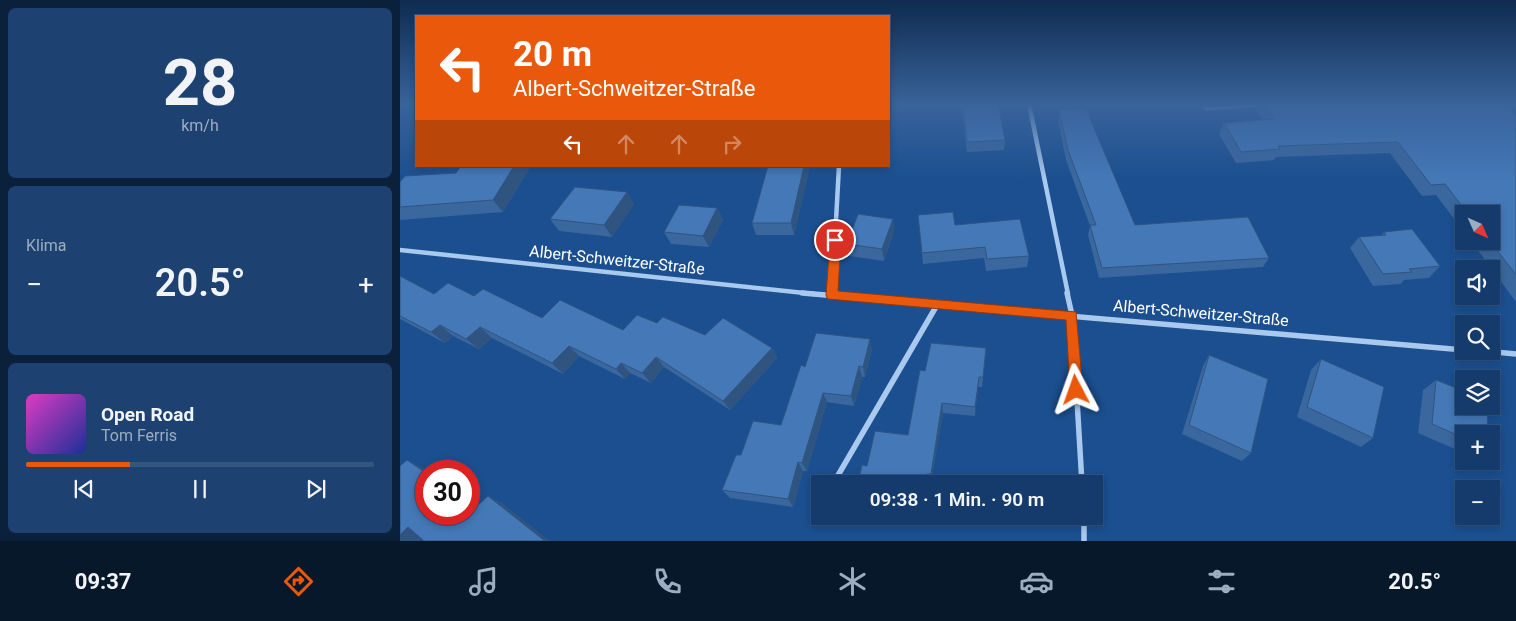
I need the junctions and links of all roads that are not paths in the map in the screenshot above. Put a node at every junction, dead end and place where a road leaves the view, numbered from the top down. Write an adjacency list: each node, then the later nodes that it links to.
1 (1034, 129): 6 (street)
2 (839, 167): 4 (street)
3 (400, 250): 4 (street, Albert-Schweitzer-Straße)
4 (832, 296): 5 (street, Albert-Schweitzer-Straße)
5 (936, 305): 6 (street, Albert-Schweitzer-Straße); 10 (street)
6 (1072, 315): 7 (street, Albert-Schweitzer-Straße); 11 (street)
7 (1455, 349)
8 (1500, 352): 9 (street)
9 (1516, 354)
10 (838, 475)
11 (1081, 475)
12 (1084, 525): 13 (street)
13 (1084, 541)

